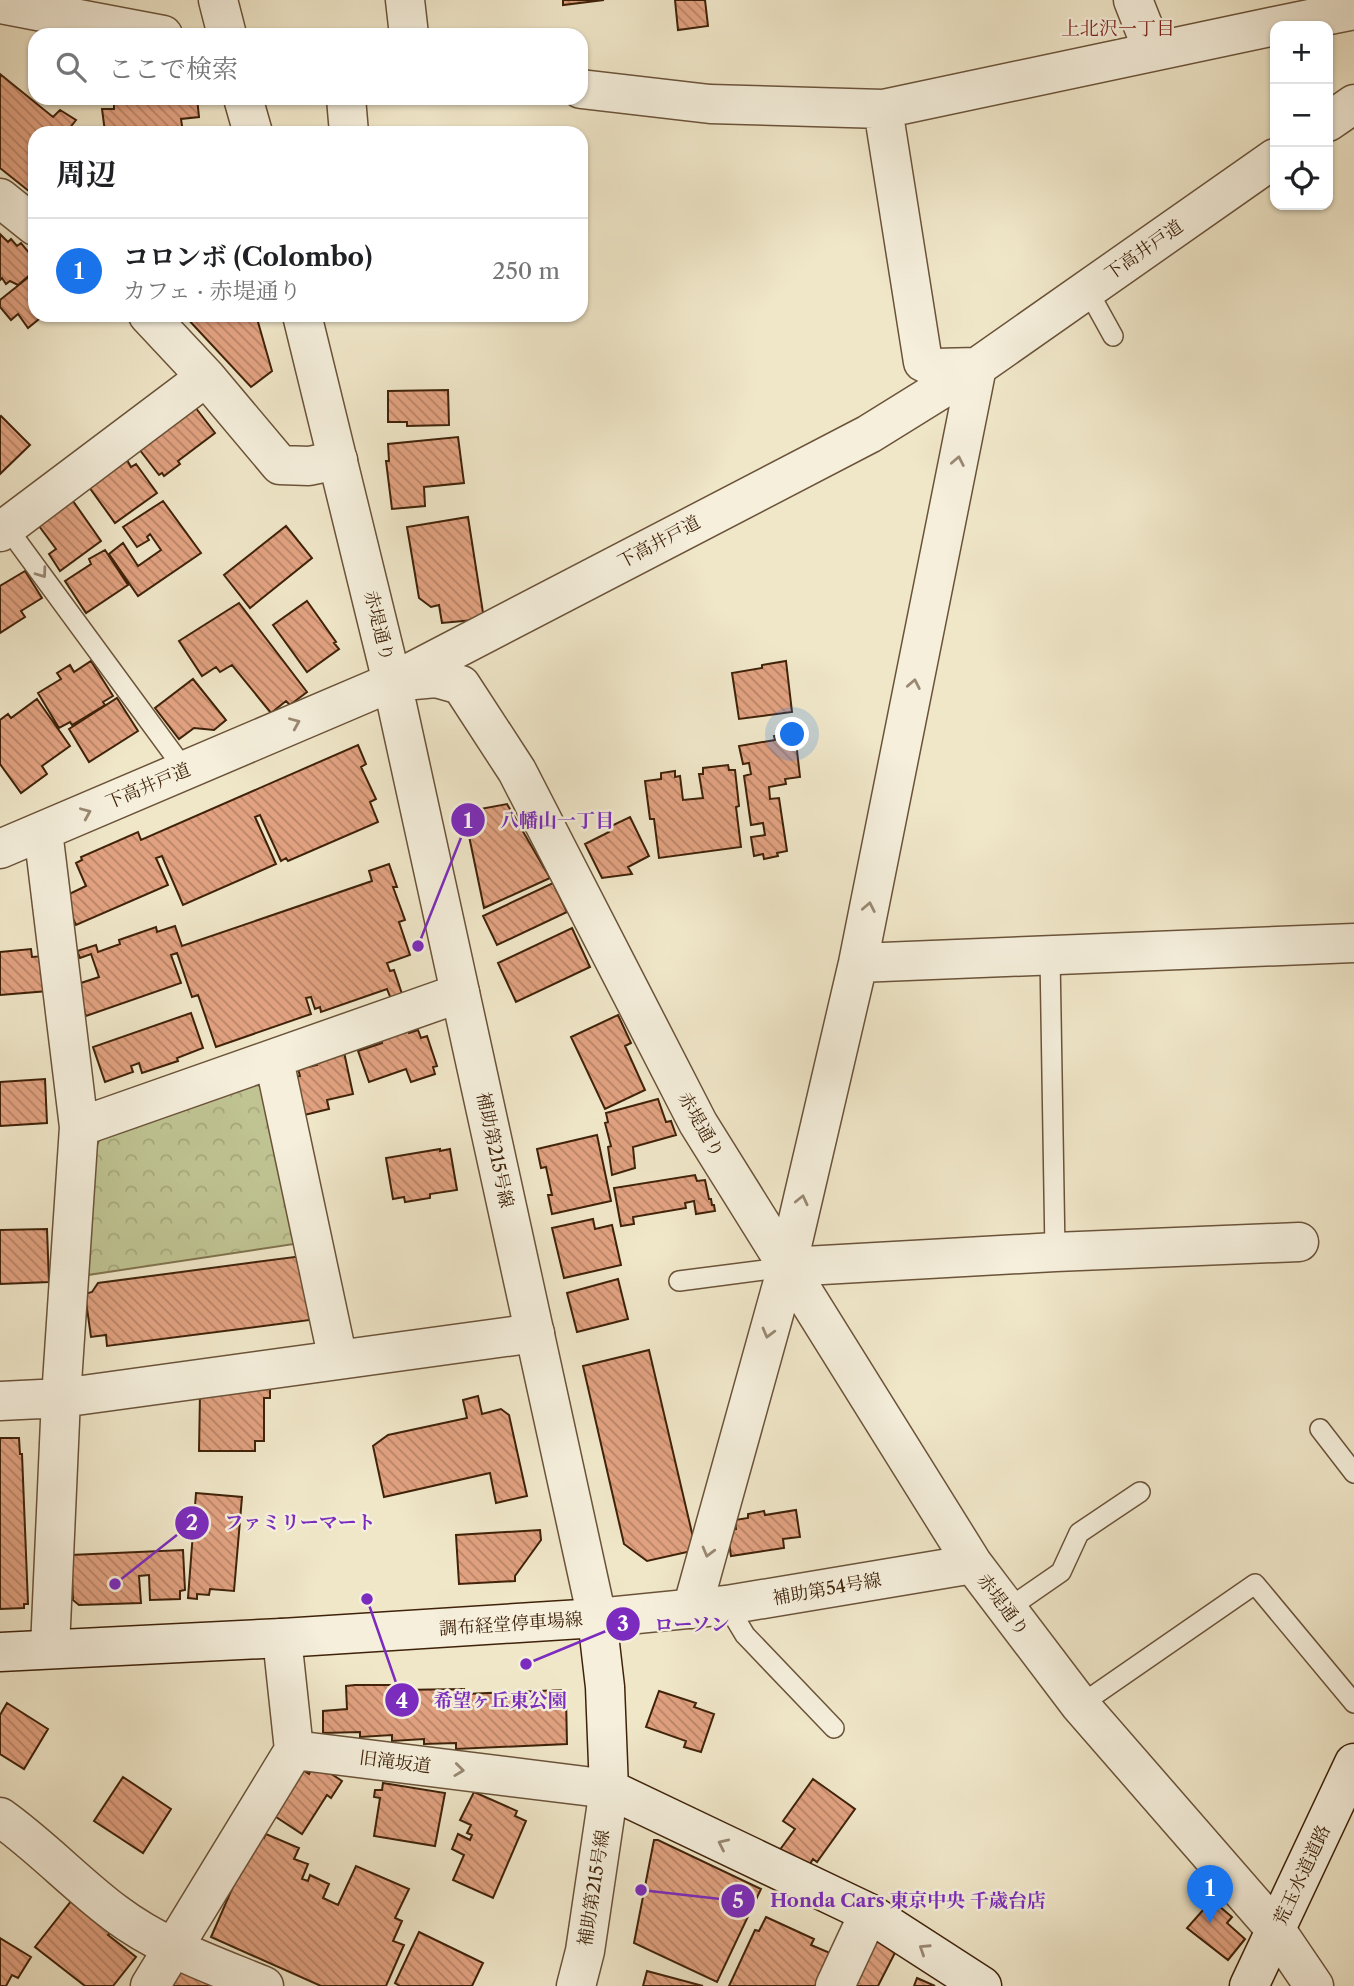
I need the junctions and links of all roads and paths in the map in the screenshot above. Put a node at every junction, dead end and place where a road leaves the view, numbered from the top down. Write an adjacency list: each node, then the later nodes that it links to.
1 (218, 0): 9 (street)
2 (405, 0): 10 (street)
3 (1133, 0): 11 (street)
4 (0, 4): 8 (street)
5 (1354, 10): 6 (street)
6 (1300, 21)
7 (1270, 27): 11 (street)
8 (126, 28)
9 (225, 28)
10 (408, 28)
11 (1153, 51): 16 (street)
12 (588, 90): 16 (street)
13 (1354, 104): 17 (street)
14 (245, 105): 18 (street)
15 (347, 105): 19 (street)
16 (883, 108): 27 (street)
17 (1333, 119)
18 (251, 126)
19 (348, 126)
20 (1270, 161): 23 (street, 下高井戸道)
21 (0, 198): 22 (street)
22 (28, 220)
23 (1087, 289): 26 (lane); 27 (street, 下高井戸道)
24 (155, 322): 28 (street)
25 (309, 322): 29 (street)
26 (1113, 336)
27 (977, 366): 31 (street, 下高井戸道); 37 (street, one-way to 27)
28 (206, 377): 29 (street); 30 (street)
29 (338, 460): 31 (street, 赤堤通り)
30 (3, 526): 32 (lane, one-way to 32)
31 (392, 682): 32 (street, 下高井戸道, one-way to 31); 38 (street, 補助第215号線); 43 (street, 赤堤通り)
32 (185, 770): 33 (street, 下高井戸道, one-way to 32)
33 (43, 831): 34 (street, 下高井戸道); 40 (street)
34 (0, 849)
35 (1354, 943): 36 (street)
36 (1050, 956): 37 (street); 42 (lane)
37 (858, 964): 43 (street, one-way to 37)
38 (460, 993): 39 (street); 45 (street, 補助第215号線)
39 (274, 1060): 40 (street); 46 (street)
40 (79, 1127): 47 (street)
41 (1300, 1242): 42 (street)
42 (1055, 1252): 43 (street)
43 (787, 1267): 44 (lane); 52 (street, 赤堤通り); 53 (street, one-way to 53)
44 (679, 1281)
45 (535, 1334): 46 (street); 55 (street, 補助第215号線)
46 (338, 1360): 47 (street)
47 (61, 1398): 48 (street); 57 (street)
48 (0, 1401)
49 (1320, 1429): 50 (lane)
50 (1354, 1473)
51 (1139, 1492): 54 (lane)
52 (973, 1564): 53 (street, 補助第54号線); 54 (street, 赤堤通り)
53 (710, 1607): 55 (street, 補助第54号線); 61 (lane)
54 (1006, 1610): 60 (street, 赤堤通り)
55 (597, 1618): 56 (street, 調布経堂停車場線); 64 (street, 調布経堂停車場線)
56 (282, 1638): 57 (street, 調布経堂停車場線); 62 (street)
57 (50, 1648): 58 (street, 調布経堂停車場線)
58 (0, 1652)
59 (1354, 1703): 60 (lane)
60 (1080, 1705): 67 (street, 赤堤通り)
61 (834, 1728)
62 (294, 1750): 64 (street, 旧滝坂道, one-way to 64); 68 (street)
63 (1354, 1763): 67 (street, 荒玉水道道路)
64 (609, 1789): 66 (street, one-way to 64); 71 (street, 補助第215号線)
65 (0, 1817): 68 (street)
66 (869, 1913): 72 (street); 73 (street, one-way to 66)
67 (1276, 1930): 74 (street, 荒玉水道道路); 75 (street, 赤堤通り)
68 (173, 1948): 69 (street); 70 (street)
69 (150, 1986)
70 (264, 1986)
71 (576, 1986)
72 (835, 1986)
73 (982, 1986)
74 (1249, 1986)
75 (1314, 1986)

